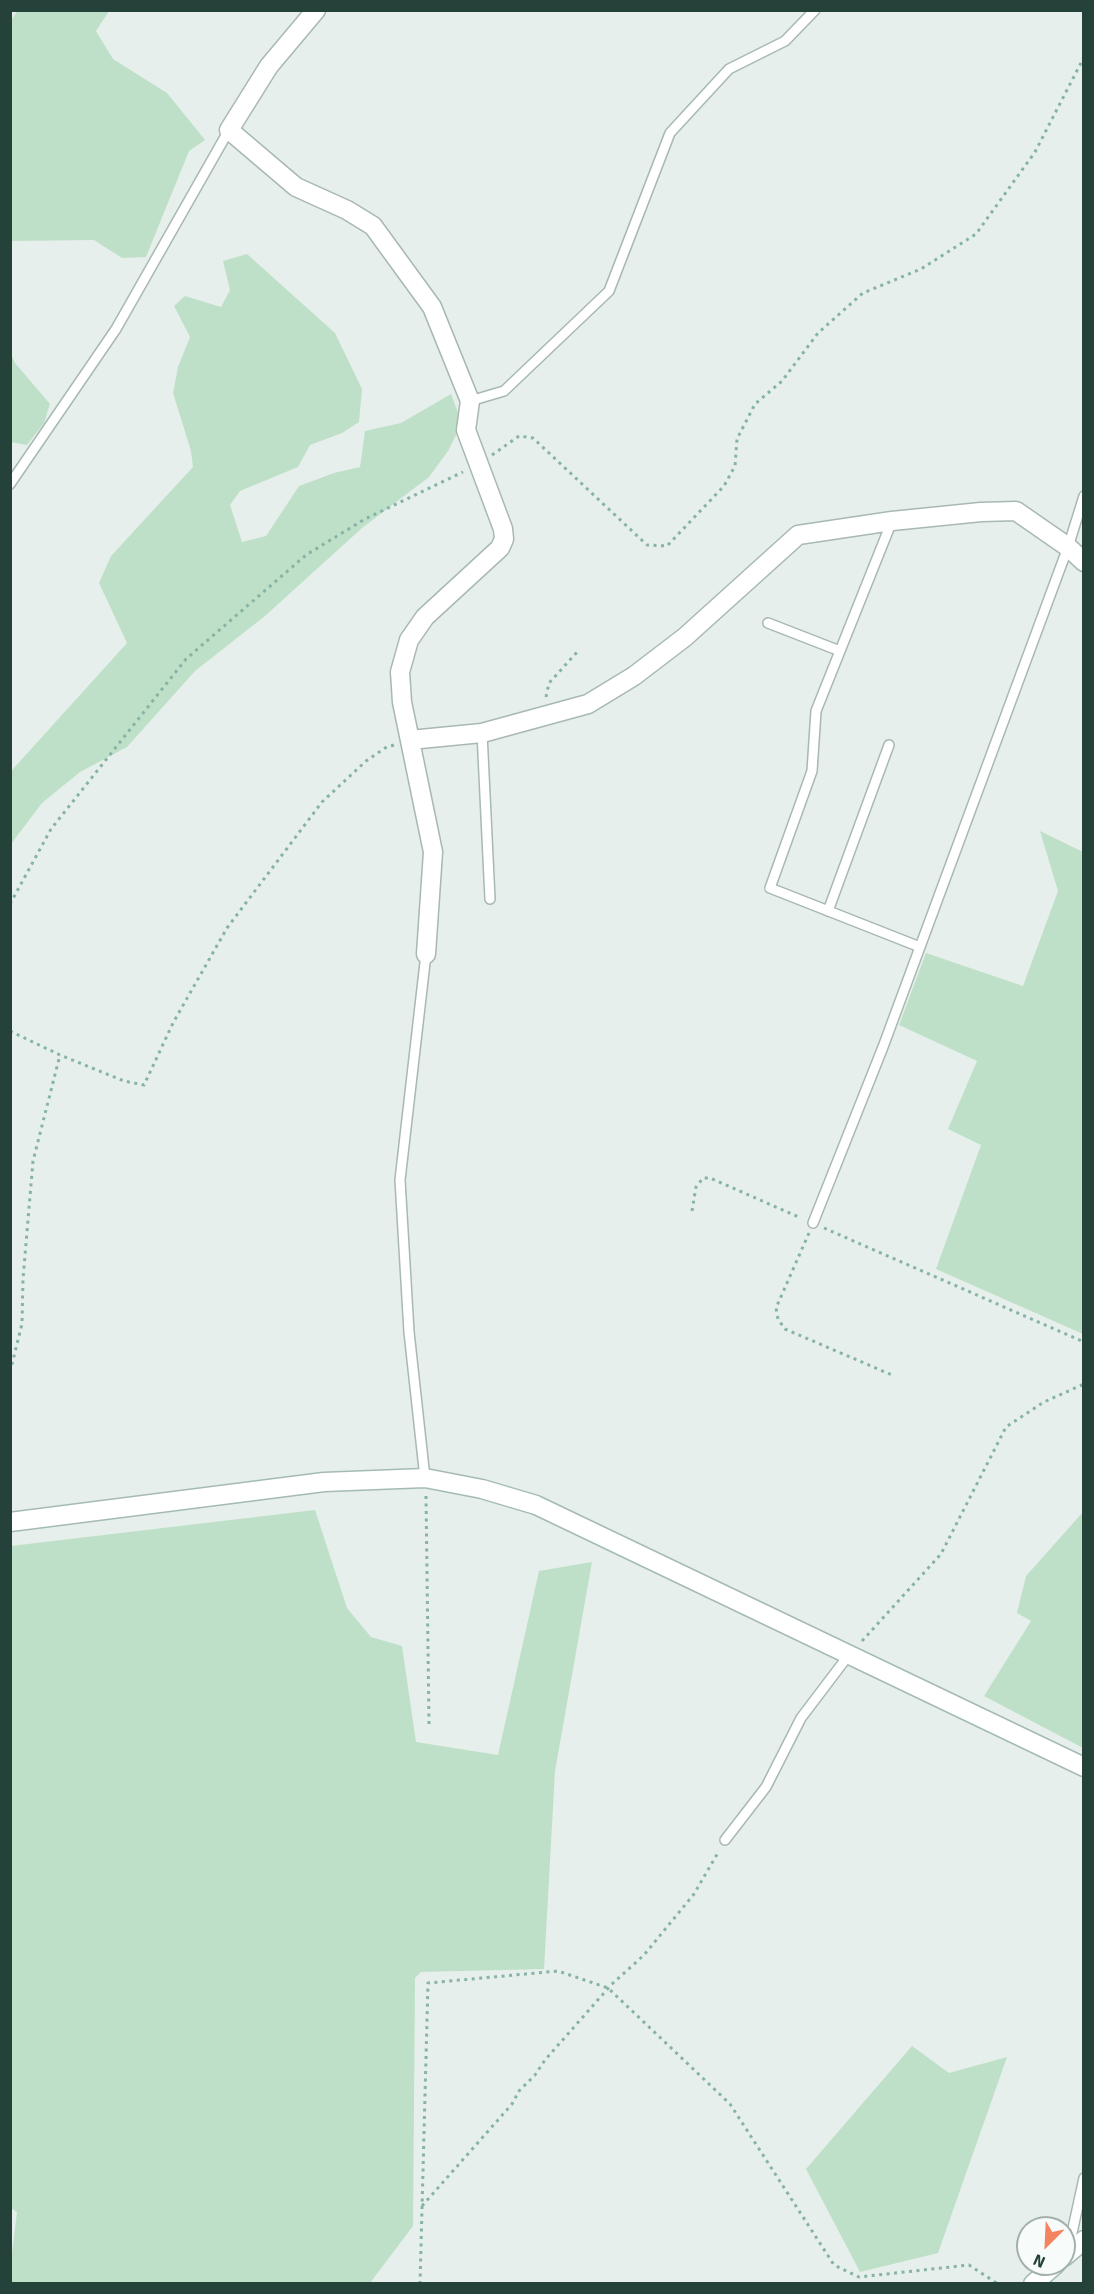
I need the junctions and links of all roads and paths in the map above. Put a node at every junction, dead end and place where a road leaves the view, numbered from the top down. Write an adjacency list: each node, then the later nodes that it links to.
1 (316, 10): 4 (street)
2 (815, 10): 5 (lane)
3 (1083, 57): 6 (path)
4 (229, 130): 5 (street); 7 (lane)
5 (470, 401): 6 (street)
6 (478, 465): 17 (street); 20 (path)
7 (10, 484)
8 (1083, 496): 10 (lane)
9 (892, 521): 10 (street); 14 (lane); 15 (street)
10 (1068, 547): 11 (street); 22 (lane)
11 (1083, 562)
12 (768, 622): 14 (lane)
13 (579, 650): 15 (path)
14 (840, 651): 21 (lane)
15 (546, 717): 16 (street)
16 (482, 733): 17 (street); 19 (lane)
17 (410, 740): 23 (street); 25 (path)
18 (890, 745): 21 (lane)
19 (490, 899)
20 (10, 904)
21 (828, 911): 22 (lane)
22 (920, 947): 27 (lane)
23 (426, 954): 32 (lane)
24 (10, 1030): 25 (path)
25 (60, 1055): 29 (path)
26 (692, 1211): 27 (path)
27 (813, 1223): 28 (path); 30 (path)
28 (1083, 1342)
29 (10, 1372)
30 (891, 1375)
31 (1083, 1384): 34 (path)
32 (425, 1478): 33 (street); 34 (street); 35 (path)
33 (10, 1522)
34 (848, 1656): 36 (street); 37 (lane)
35 (429, 1725)
36 (1083, 1767)
37 (725, 1840): 38 (path)
38 (608, 1988): 40 (path); 40 (path); 43 (path)
39 (1083, 2178): 41 (lane)
40 (421, 2207): 42 (path)
41 (1073, 2216)
42 (420, 2283)
43 (998, 2283)

